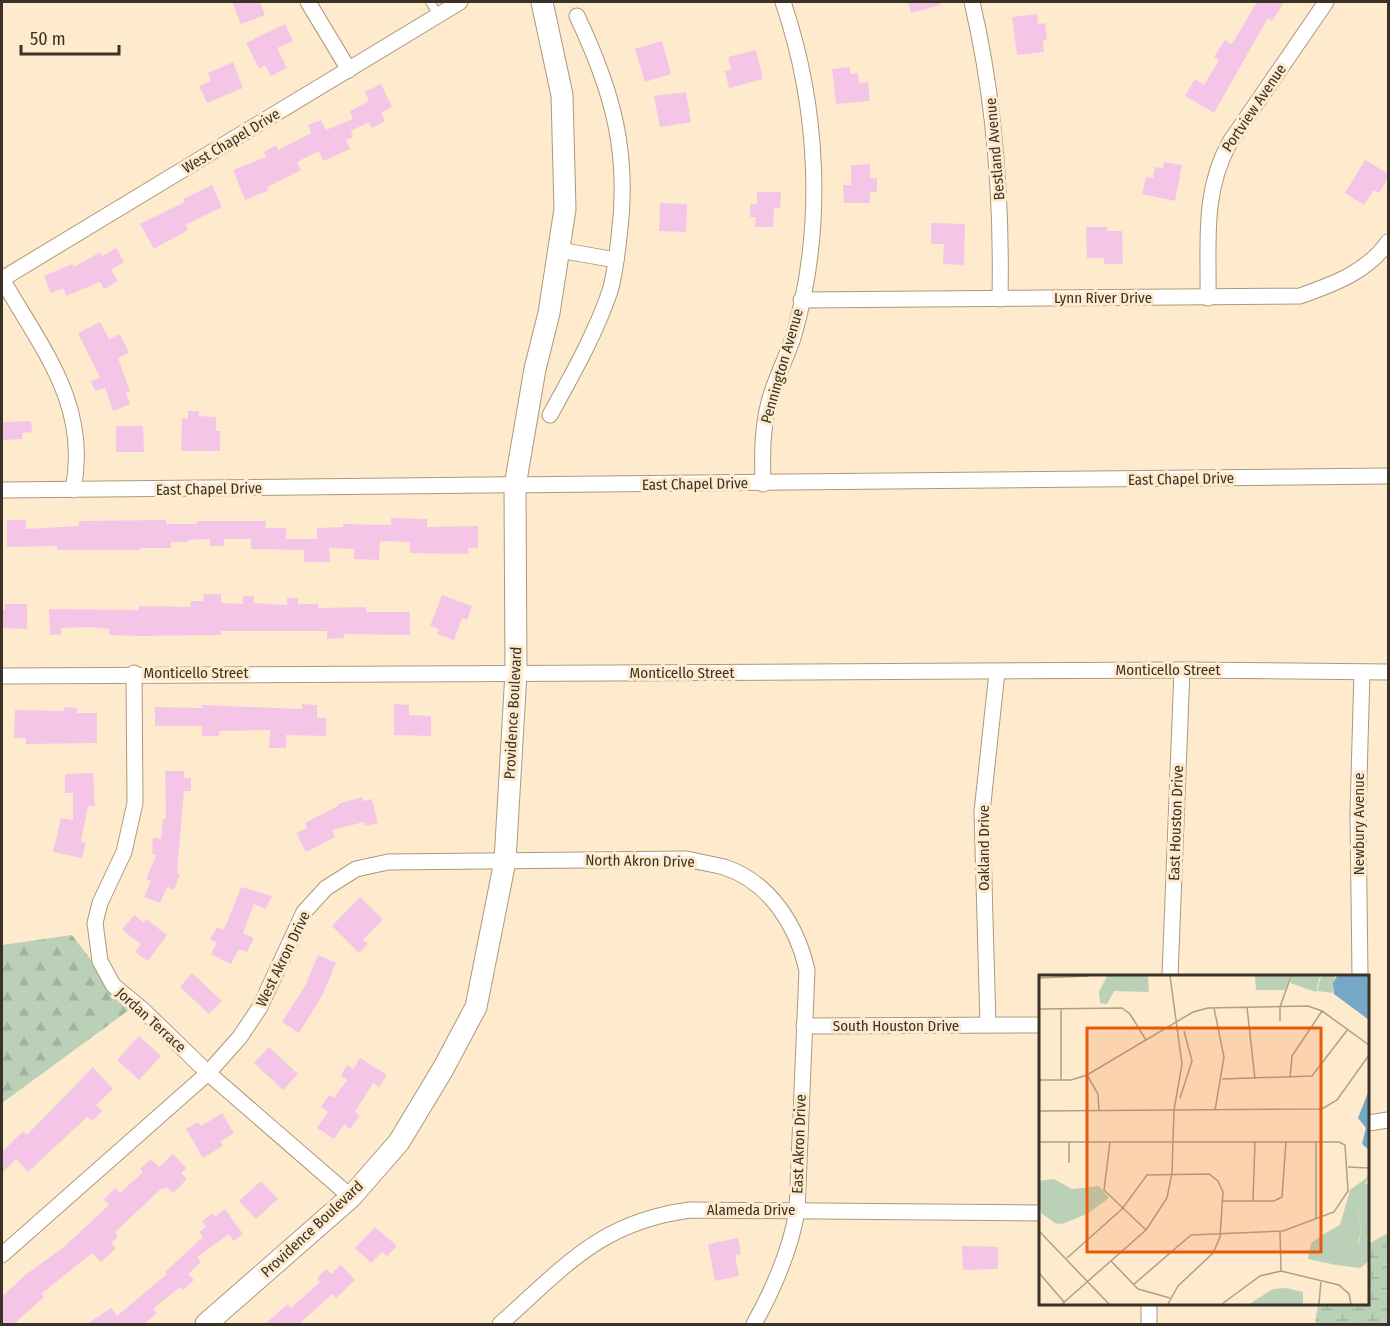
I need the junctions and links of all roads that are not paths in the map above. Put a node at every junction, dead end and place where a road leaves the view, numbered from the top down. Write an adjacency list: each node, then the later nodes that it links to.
1 (308, 2): 9 (street)
2 (460, 2): 7 (street, West Chapel Drive)
3 (542, 2): 11 (main road, Providence Boulevard)
4 (783, 2): 16 (street, Pennington Avenue)
5 (972, 2): 15 (street, Bestland Avenue)
6 (1326, 2): 14 (street, Portview Avenue)
7 (433, 7): 9 (street, West Chapel Drive)
8 (577, 16): 12 (street)
9 (349, 70): 13 (street, West Chapel Drive)
10 (1389, 242): 14 (street, Lynn River Drive)
11 (559, 250): 12 (street); 20 (main road, Providence Boulevard)
12 (616, 260): 17 (street)
13 (2, 279): 22 (street)
14 (1208, 298): 15 (street, Lynn River Drive)
15 (1000, 299): 16 (street, Lynn River Drive)
16 (801, 300): 19 (street, Pennington Avenue)
17 (550, 415)
18 (1389, 476): 19 (street, East Chapel Drive)
19 (763, 484): 20 (street, East Chapel Drive)
20 (515, 486): 22 (street, East Chapel Drive); 28 (main road, Providence Boulevard)
21 (2, 490): 22 (street, East Chapel Drive)
22 (73, 490)
23 (1182, 670): 24 (street, Monticello Street); 25 (street, Monticello Street); 31 (street, East Houston Drive)
24 (997, 672): 28 (street, Monticello Street); 33 (street, Oakland Drive)
25 (1362, 672): 26 (street); 32 (street, Newbury Avenue)
26 (1389, 672)
27 (134, 673): 28 (street, Monticello Street); 29 (street, Monticello Street); 36 (street, Jordan Terrace)
28 (516, 673): 30 (main road, Providence Boulevard)
29 (2, 676)
30 (505, 861): 35 (street, North Akron Drive); 36 (street, West Akron Drive); 39 (main road, Providence Boulevard)
31 (1170, 975)
32 (1360, 975)
33 (988, 1025): 34 (street); 35 (street, South Houston Drive)
34 (1039, 1025)
35 (804, 1026): 40 (street, East Akron Drive)
36 (208, 1073): 39 (street, Jordan Terrace); 42 (street, West Akron Drive)
37 (1389, 1120): 38 (street)
38 (1369, 1123)
39 (351, 1197): 44 (main road, Providence Boulevard)
40 (797, 1210): 41 (street, Alameda Drive); 45 (street, Alameda Drive); 46 (street, East Akron Drive)
41 (1039, 1213)
42 (2, 1255)
43 (1149, 1305): 47 (street)
44 (206, 1324)
45 (500, 1324)
46 (754, 1324)
47 (1149, 1324)

